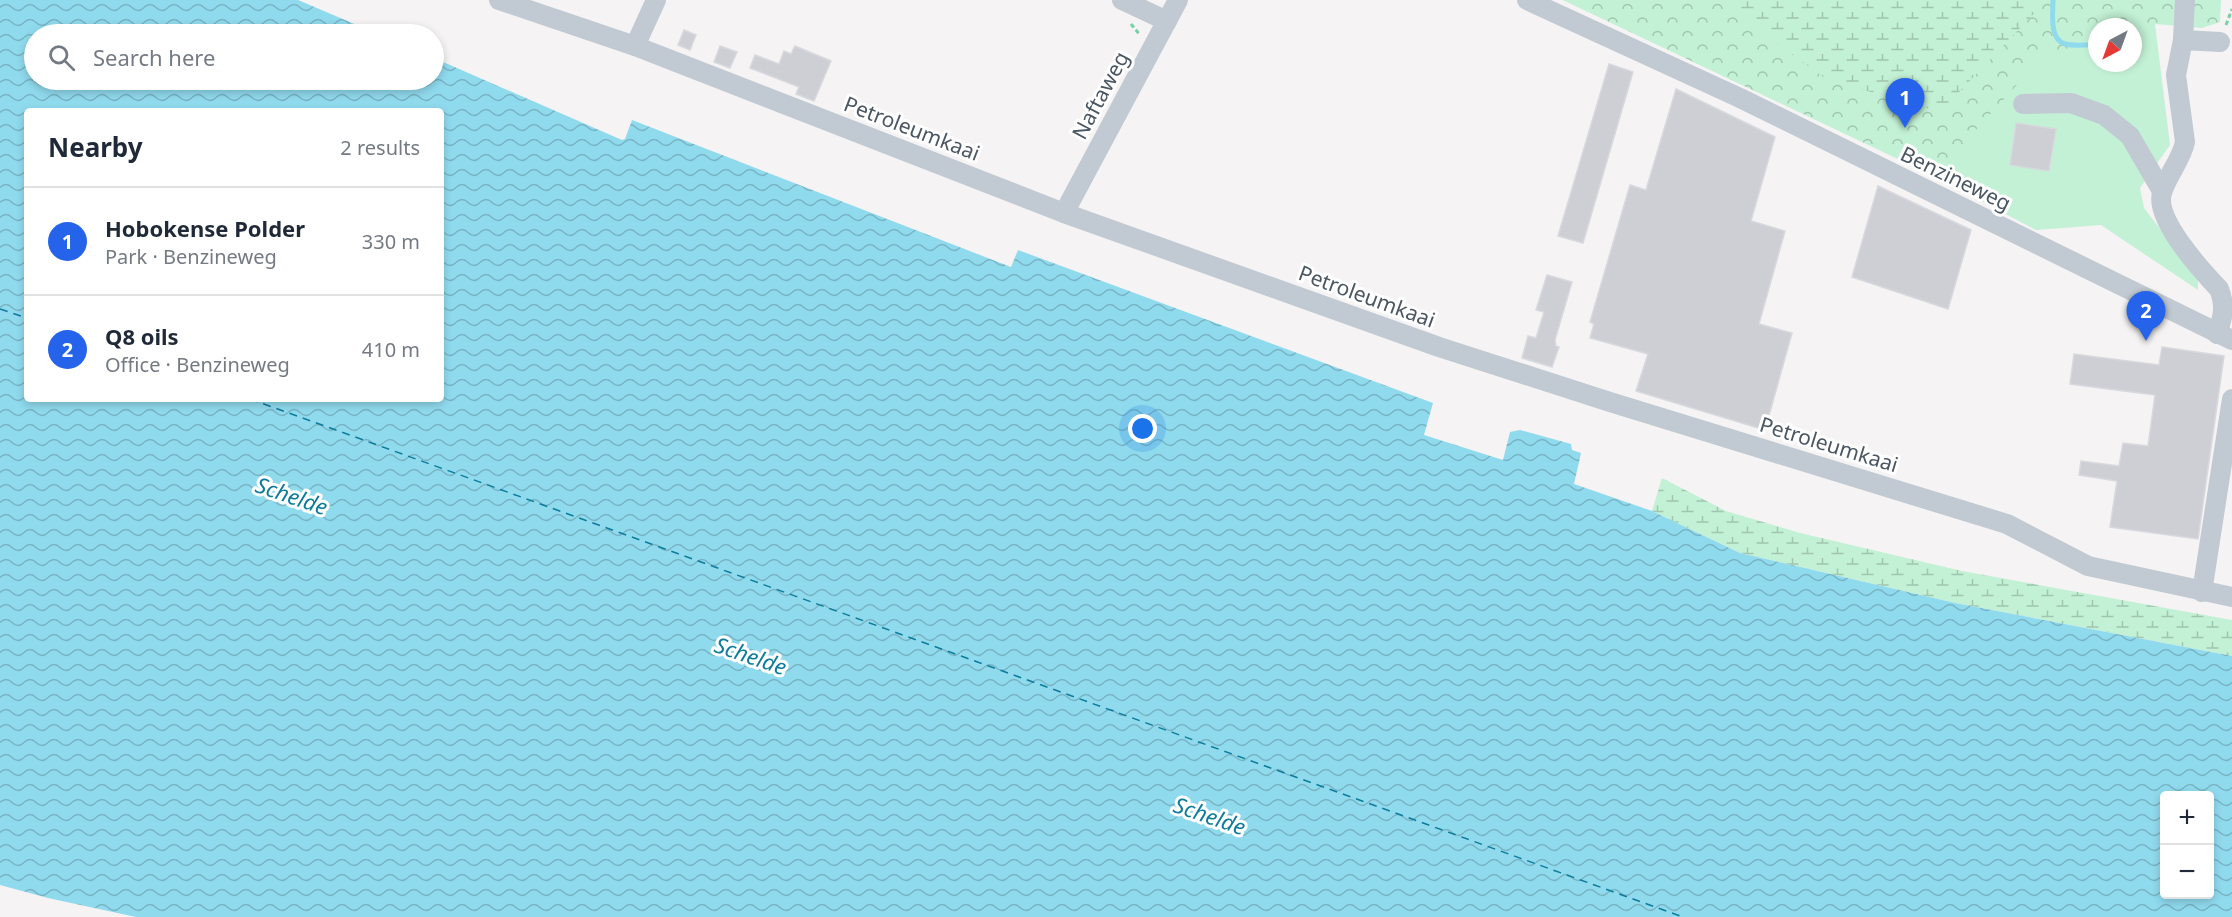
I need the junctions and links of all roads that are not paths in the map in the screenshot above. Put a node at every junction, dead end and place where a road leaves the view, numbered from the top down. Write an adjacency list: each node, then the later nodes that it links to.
1 (499, 0): 10 (street, Petroleumkaai)
2 (656, 0): 10 (street)
3 (1122, 0): 7 (street)
4 (1178, 0): 7 (street, Naftaweg)
5 (1527, 0): 14 (street, Benzineweg)
6 (2185, 0): 8 (street)
7 (1167, 21): 13 (street, Naftaweg)
8 (2183, 40): 9 (street); 12 (street)
9 (2220, 42)
10 (635, 46): 13 (street, Petroleumkaai)
11 (2023, 104): 12 (street)
12 (2162, 191): 14 (street)
13 (1064, 213): 16 (street, Petroleumkaai)
14 (2224, 337)
15 (2232, 399): 16 (street)
16 (2202, 592): 17 (street, Petroleumkaai)
17 (2232, 597)

